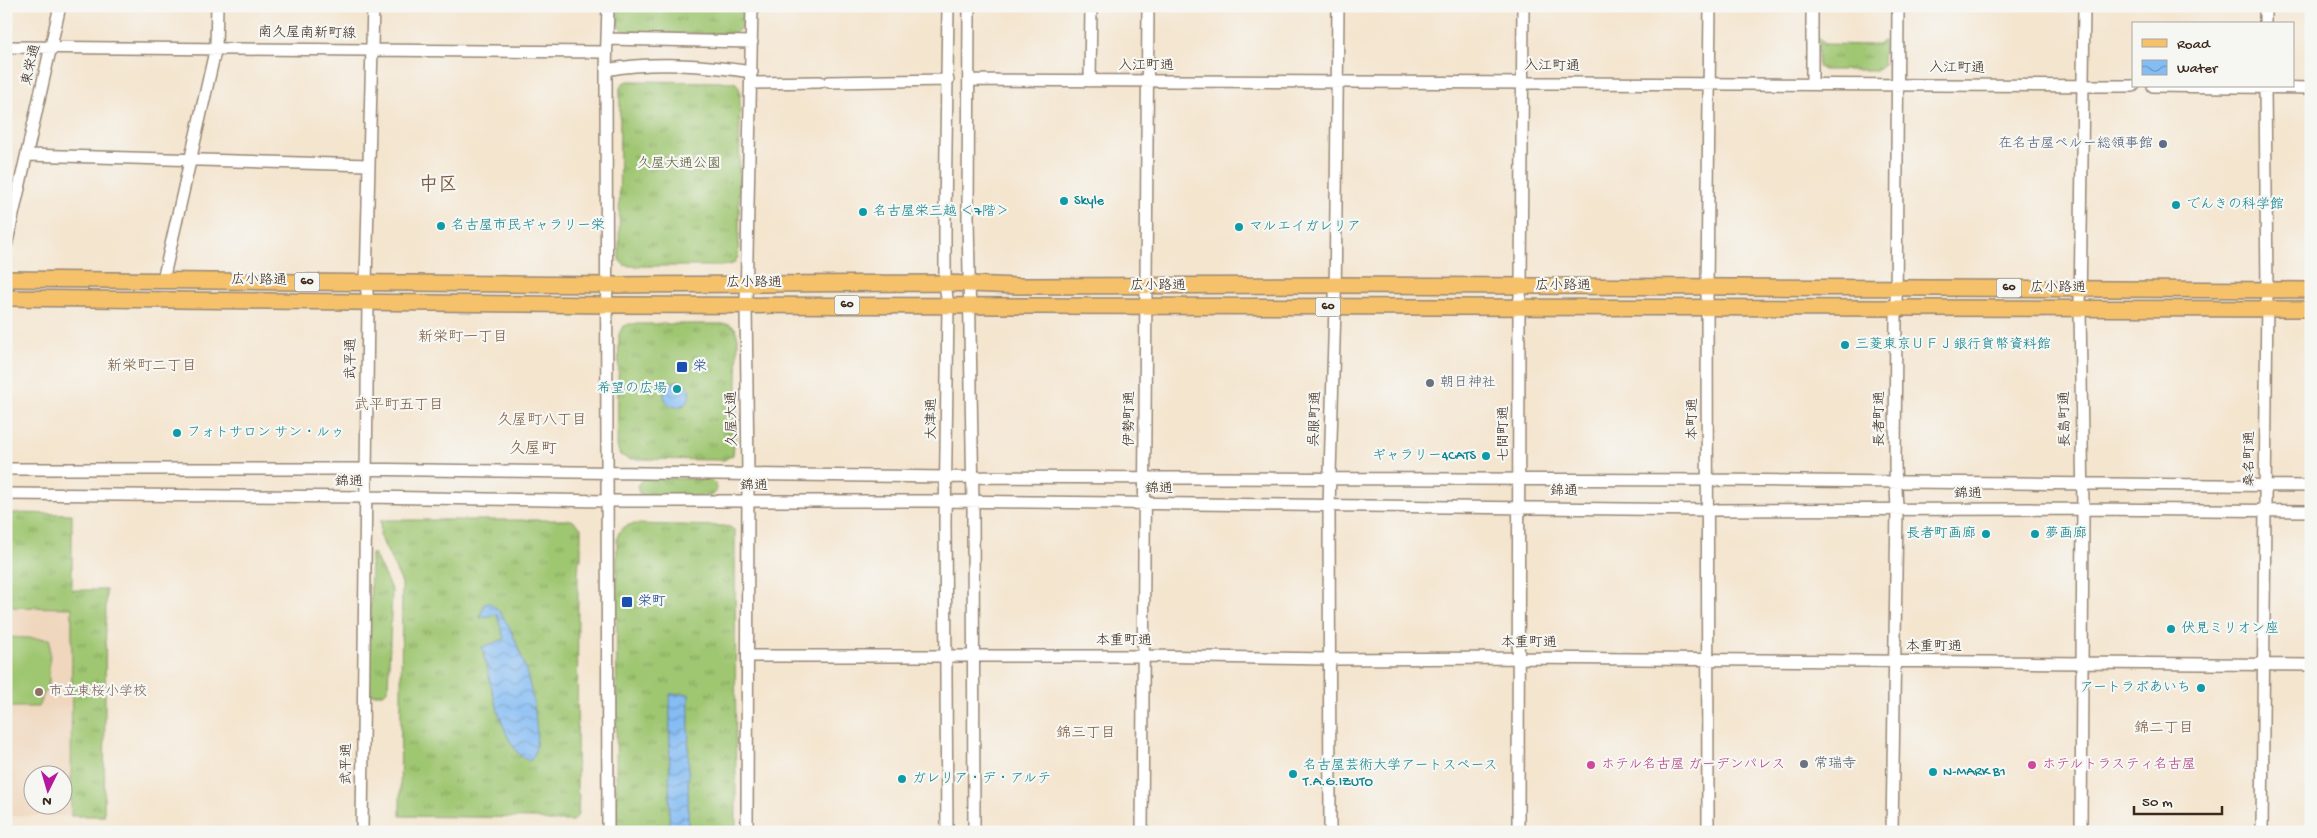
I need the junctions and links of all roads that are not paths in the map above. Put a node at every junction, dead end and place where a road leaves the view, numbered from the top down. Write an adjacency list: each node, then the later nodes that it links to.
1 (60, 6): 21 (street, 東栄通)
2 (217, 6): 22 (street)
3 (373, 6): 23 (street, 武平通)
4 (608, 6): 18 (street)
5 (752, 6): 19 (street, 久屋大通)
6 (948, 6): 27 (street, 大津通)
7 (970, 6): 28 (street)
8 (1090, 6): 30 (street)
9 (1148, 6): 31 (street, 伊勢町通)
10 (1338, 6): 29 (street, 呉服町通)
11 (1524, 6): 32 (street, 七間町通)
12 (1710, 6): 34 (street, 本町通)
13 (1812, 6): 35 (street)
14 (1898, 6): 33 (street, 長者町通)
15 (2084, 6): 36 (street, 長島町通)
16 (2265, 6): 17 (street)
17 (2265, 22)
18 (607, 39): 19 (street); 24 (street)
19 (752, 42): 26 (street, 久屋大通)
20 (6, 47): 21 (street, 南久屋南新町線)
21 (52, 48): 22 (street, 南久屋南新町線); 41 (street, 東栄通)
22 (216, 48): 23 (street, 南久屋南新町線); 42 (street)
23 (372, 50): 24 (street, 南久屋南新町線); 43 (street, 武平通)
24 (606, 52): 25 (street)
25 (606, 70): 26 (street); 52 (street)
26 (752, 78): 27 (street); 47 (street, 久屋大通)
27 (948, 80): 48 (street, 大津通)
28 (970, 80): 30 (street, 入江町通); 50 (street)
29 (1337, 80): 31 (street, 入江町通); 32 (street, 入江町通); 51 (street, 呉服町通)
30 (1090, 81): 31 (street, 入江町通)
31 (1148, 81): 53 (street, 伊勢町通)
32 (1523, 82): 34 (street, 入江町通); 54 (street, 七間町通)
33 (1897, 83): 35 (street, 入江町通); 36 (street, 入江町通); 56 (street, 長者町通)
34 (1709, 84): 35 (street, 入江町通); 55 (street, 本町通)
35 (1812, 84)
36 (2084, 86): 37 (street, 入江町通); 57 (street, 長島町通)
37 (2132, 86)
38 (2265, 88): 58 (street, 桑名町通)
39 (2294, 88): 40 (street)
40 (2311, 88)
41 (27, 155): 42 (street); 44 (street, 東栄通)
42 (189, 159): 43 (street); 46 (street)
43 (369, 165): 49 (street, 武平通)
44 (6, 246)
45 (6, 279): 46 (main road, 広小路通 / 60)
46 (163, 280): 49 (main road, 広小路通 / 60)
47 (747, 282): 48 (main road, 広小路通 / 60); 52 (main road, 広小路通 / 60); 63 (street, 久屋大通)
48 (945, 283): 50 (main road, 広小路通 / 60); 64 (street, 大津通)
49 (366, 284): 52 (main road, 広小路通 / 60); 61 (street, 武平通)
50 (970, 284): 53 (main road, 広小路通 / 60); 65 (street)
51 (1335, 284): 53 (main road, 広小路通 / 60); 54 (main road, 広小路通 / 60); 67 (street, 呉服町通)
52 (607, 285): 62 (street)
53 (1145, 286): 66 (street, 伊勢町通)
54 (1521, 286): 55 (main road, 広小路通 / 60); 68 (street, 七間町通)
55 (1707, 286): 56 (main road, 広小路通 / 60); 69 (street, 本町通)
56 (1897, 288): 57 (main road, 広小路通 / 60); 70 (street, 長者町通)
57 (2081, 288): 58 (main road, 広小路通 / 60); 71 (street, 長島町通)
58 (2267, 290): 59 (main road, 広小路通 / 60); 72 (street, 桑名町通)
59 (2311, 290)
60 (6, 298): 61 (main road, 広小路通 / 60)
61 (368, 302): 62 (main road, 広小路通 / 60); 75 (street, 武平通)
62 (607, 304): 63 (main road, 広小路通 / 60); 76 (street)
63 (746, 305): 64 (main road, 広小路通 / 60); 77 (street, 久屋大通)
64 (948, 306): 65 (main road, 広小路通 / 60); 78 (street, 大津通)
65 (970, 306): 66 (main road, 広小路通 / 60); 79 (street)
66 (1145, 306): 67 (main road, 広小路通 / 60); 80 (street, 伊勢町通)
67 (1334, 307): 68 (main road, 広小路通 / 60); 81 (street, 呉服町通)
68 (1519, 307): 69 (main road, 広小路通 / 60); 82 (street, 七間町通)
69 (1707, 308): 70 (main road, 広小路通 / 60); 83 (street, 本町通)
70 (1895, 308): 71 (main road, 広小路通 / 60); 84 (street, 長者町通)
71 (2080, 308): 72 (main road, 広小路通 / 60); 85 (street, 長島町通)
72 (2266, 309): 73 (main road, 広小路通 / 60); 86 (street, 桑名町通)
73 (2311, 309)
74 (6, 469): 75 (street, 錦通)
75 (366, 469): 76 (street, 錦通); 89 (street, 武平通)
76 (606, 473): 77 (street, 錦通); 90 (street)
77 (748, 474): 78 (street, 錦通); 91 (street, 久屋大通)
78 (946, 477): 79 (street, 錦通); 92 (street, 大津通)
79 (973, 477): 80 (street, 錦通); 93 (street)
80 (1145, 477): 81 (street, 錦通); 94 (street, 伊勢町通)
81 (1330, 478): 82 (street, 錦通); 95 (street, 呉服町通)
82 (1519, 480): 83 (street, 錦通); 96 (street, 七間町通)
83 (1708, 480): 84 (street, 錦通); 99 (street, 本町通)
84 (1895, 482): 85 (street, 錦通); 97 (street, 長者町通)
85 (2082, 484): 86 (street, 錦通); 98 (street, 長島町通)
86 (2265, 486): 87 (street, 錦通); 100 (street, 桑名町通)
87 (2311, 486)
88 (6, 494): 89 (street, 錦通)
89 (366, 497): 90 (street, 錦通); 113 (street, 武平通)
90 (606, 501): 91 (street, 錦通); 114 (street)
91 (748, 501): 92 (street, 錦通); 102 (street, 久屋大通)
92 (946, 501): 93 (street, 錦通); 103 (street, 大津通)
93 (973, 502): 94 (street, 錦通); 104 (street)
94 (1146, 504): 95 (street, 錦通); 105 (street, 伊勢町通)
95 (1329, 506): 96 (street, 錦通); 107 (street, 呉服町通)
96 (1519, 507): 99 (street, 錦通); 106 (street, 七間町通)
97 (1897, 509): 98 (street, 錦通); 99 (street, 錦通); 109 (street, 長者町通)
98 (2083, 509): 100 (street, 錦通); 110 (street, 長島町通)
99 (1708, 510): 108 (street, 本町通)
100 (2264, 511): 101 (street, 錦通); 111 (street, 桑名町通)
101 (2311, 511)
102 (748, 656): 103 (street, 本重町通); 115 (street, 久屋大通)
103 (946, 656): 104 (street, 本重町通); 116 (street, 大津通)
104 (974, 656): 105 (street, 本重町通); 117 (street)
105 (1143, 656): 107 (street, 本重町通); 118 (street, 伊勢町通)
106 (1519, 658): 107 (street, 本重町通); 108 (street, 本重町通); 120 (street, 七間町通)
107 (1329, 659): 119 (street, 呉服町通)
108 (1707, 660): 109 (street, 本重町通); 121 (street, 本町通)
109 (1894, 662): 110 (street, 本重町通); 122 (street, 長者町通)
110 (2081, 663): 111 (street, 本重町通); 123 (street, 長島町通)
111 (2264, 664): 112 (street, 本重町通); 124 (street, 桑名町通)
112 (2311, 665)
113 (362, 832)
114 (608, 832)
115 (747, 832)
116 (947, 832)
117 (974, 832)
118 (1142, 832)
119 (1330, 832)
120 (1518, 832)
121 (1708, 832)
122 (1892, 832)
123 (2081, 832)
124 (2262, 832)

